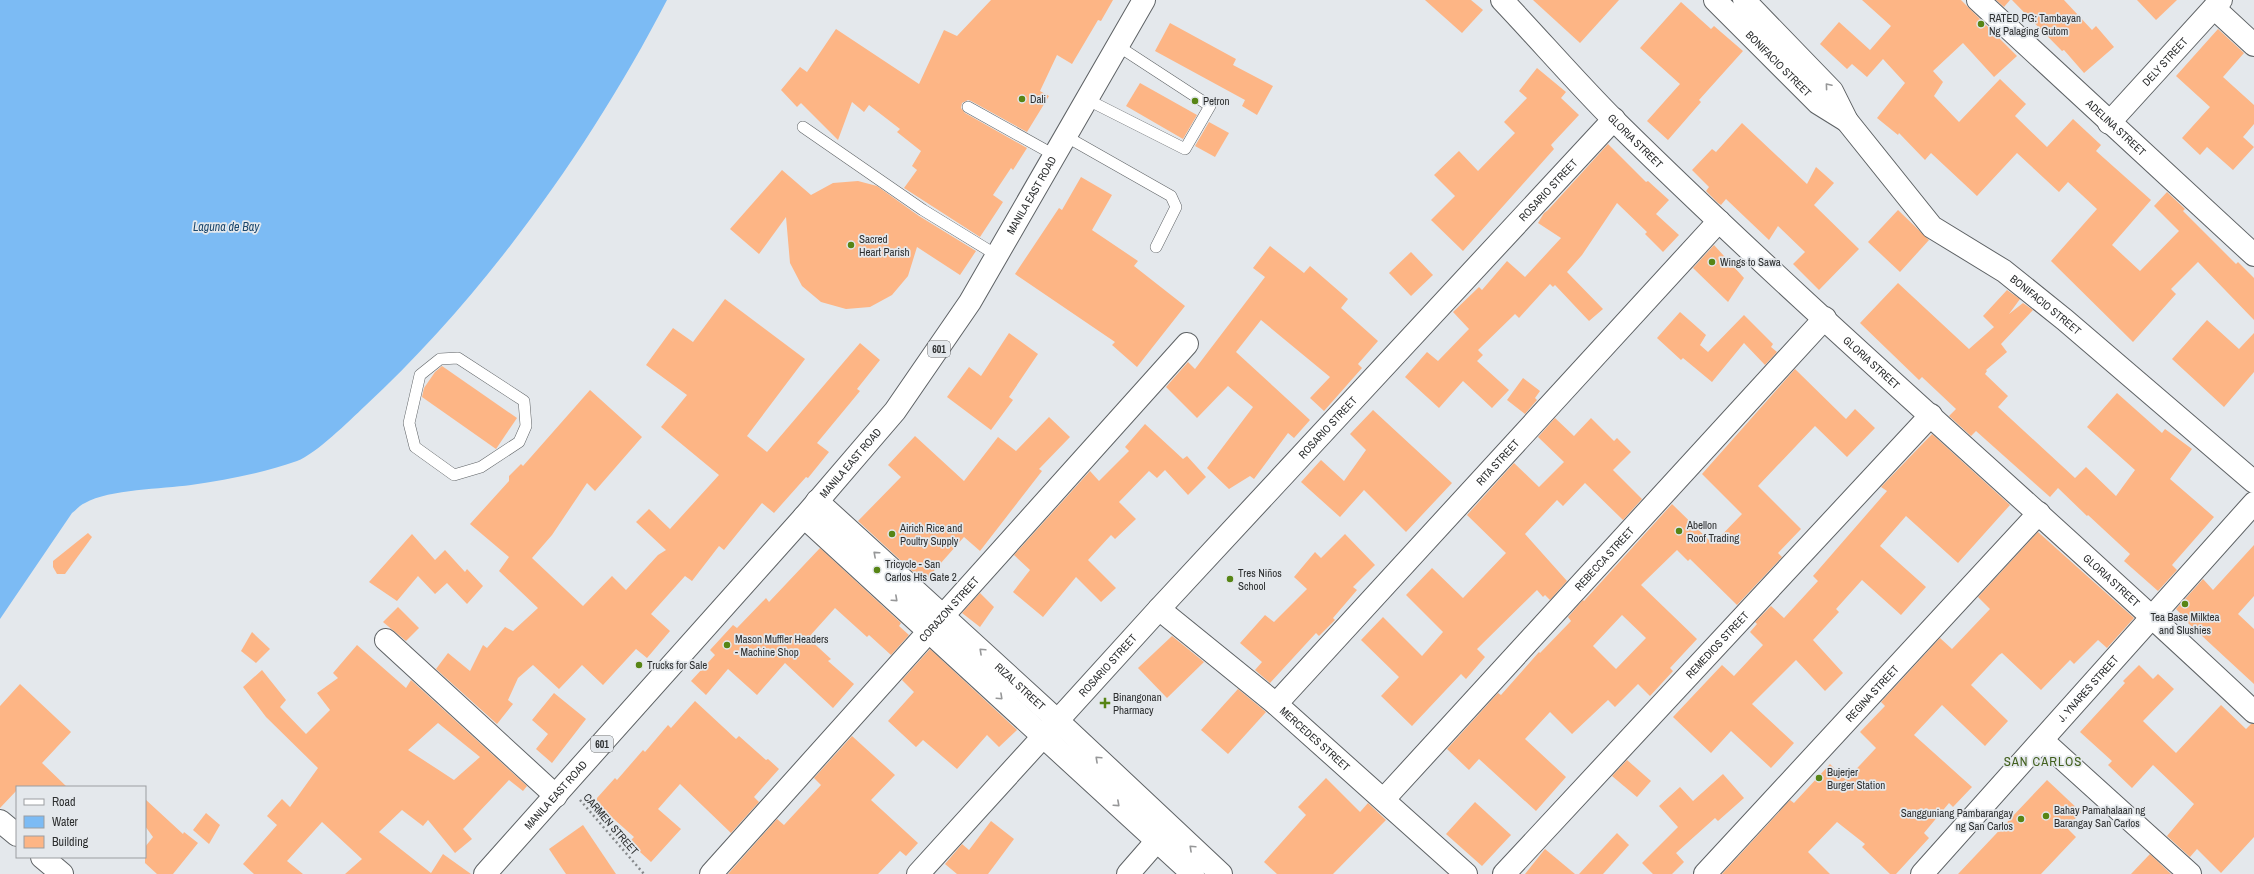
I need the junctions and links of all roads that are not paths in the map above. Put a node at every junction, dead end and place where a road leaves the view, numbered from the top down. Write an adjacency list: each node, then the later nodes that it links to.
1 (1144, 0): 8 (street, MANILA EAST ROAD / 601)
2 (1502, 0): 11 (street, GLORIA STREET)
3 (1716, 0): 12 (street, BONIFACIO STREET)
4 (1744, 0): 12 (street, BONIFACIO STREET, one-way to 4)
5 (1978, 0): 13 (street, ADELINA STREET)
6 (2217, 4): 7 (street); 13 (street, DELY STREET)
7 (2254, 44)
8 (1118, 46): 9 (street, MANILA EAST ROAD / 601); 9 (lane)
9 (1088, 100): 15 (street, MANILA EAST ROAD / 601)
10 (968, 107): 16 (lane)
11 (1614, 119): 17 (street, GLORIA STREET); 29 (street, ROSARIO STREET)
12 (1847, 121): 25 (street, BONIFACIO STREET)
13 (2109, 123): 19 (street, ADELINA STREET)
14 (802, 127): 20 (lane)
15 (1067, 136): 16 (street, MANILA EAST ROAD / 601); 18 (lane)
16 (1056, 156): 20 (street, MANILA EAST ROAD / 601)
17 (1719, 221): 21 (street, GLORIA STREET); 33 (street, RITA STREET)
18 (1156, 247)
19 (2254, 255)
20 (998, 256): 27 (street, MANILA EAST ROAD / 601)
21 (1825, 318): 23 (street, GLORIA STREET); 39 (street, REBECCA STREET)
22 (1187, 344): 31 (street, CORAZON STREET)
23 (1931, 415): 28 (street, GLORIA STREET); 52 (street, REMEDIOS STREET)
24 (519, 442): 24 (lane)
25 (2254, 482)
26 (2254, 503): 30 (street, J. YNARES STREET)
27 (811, 509): 31 (street, RIZAL STREET); 38 (street, MANILA EAST ROAD / 601)
28 (2039, 512): 30 (street, GLORIA STREET); 53 (street, REGINA STREET)
29 (1159, 609): 33 (street, MERCEDES STREET); 35 (street, ROSARIO STREET)
30 (2153, 617): 34 (street, GLORIA STREET); 37 (street, J. YNARES STREET)
31 (936, 623): 35 (street, RIZAL STREET, one-way to 31); 36 (street, RIZAL STREET, one-way to 36); 46 (street, CORAZON STREET)
32 (386, 640): 38 (street)
33 (1276, 704): 39 (street, MERCEDES STREET)
34 (2254, 712)
35 (1058, 721): 36 (street, ROSARIO STREET); 41 (street, RIZAL STREET, one-way to 35)
36 (1043, 737): 41 (street, RIZAL STREET, one-way to 41); 47 (street, ROSARIO STREET)
37 (2043, 741): 54 (street, J. YNARES STREET); 55 (street)
38 (561, 790): 45 (street, MANILA EAST ROAD / 601)
39 (1384, 799): 51 (street, MERCEDES STREET)
40 (0, 821): 42 (street)
41 (1163, 834): 48 (street); 49 (street, RIZAL STREET); 50 (street, RIZAL STREET, one-way to 41)
42 (16, 835)
43 (43, 858): 44 (street)
44 (62, 874)
45 (485, 874)
46 (711, 874)
47 (918, 874)
48 (1128, 874)
49 (1193, 874)
50 (1221, 874)
51 (1466, 874)
52 (1504, 874)
53 (1705, 874)
54 (1922, 874)
55 (2190, 874)

